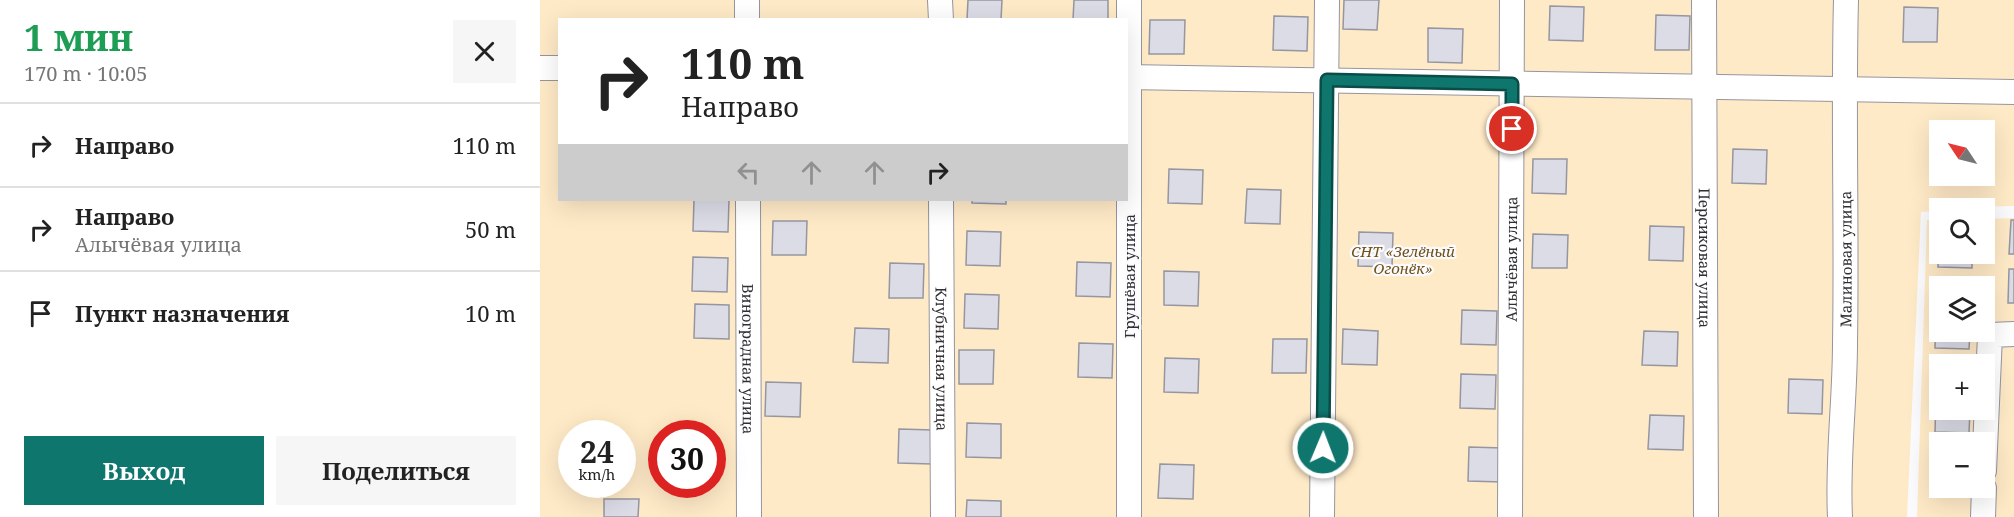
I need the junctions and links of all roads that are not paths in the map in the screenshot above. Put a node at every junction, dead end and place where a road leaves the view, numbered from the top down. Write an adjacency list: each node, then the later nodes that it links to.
1 (747, 0): 8 (street)
2 (940, 0): 9 (street)
3 (1129, 0): 12 (street, Грушёвая улица)
4 (1327, 0): 13 (street)
5 (1512, 0): 14 (street, Алычёвая улица)
6 (1704, 0): 15 (street, Персиковая улица)
7 (1846, 0): 16 (street, Малиновая улица)
8 (747, 18)
9 (940, 18)
10 (540, 68): 11 (street)
11 (558, 68)
12 (1128, 77): 13 (street); 25 (street, Грушёвая улица)
13 (1327, 80): 14 (street); 26 (street)
14 (1512, 84): 15 (street); 27 (street, Алычёвая улица)
15 (1704, 87): 16 (street); 28 (street, Персиковая улица)
16 (1844, 89): 17 (street); 29 (street, Малиновая улица)
17 (2014, 92)
18 (748, 201): 23 (street, Виноградная улица)
19 (941, 201): 24 (street, Клубничная улица)
20 (2002, 334): 21 (street)
21 (1989, 432)
22 (1984, 498): 30 (street)
23 (749, 517)
24 (943, 517)
25 (1129, 517)
26 (1322, 517)
27 (1510, 517)
28 (1706, 517)
29 (1840, 517)
30 (1983, 517)

